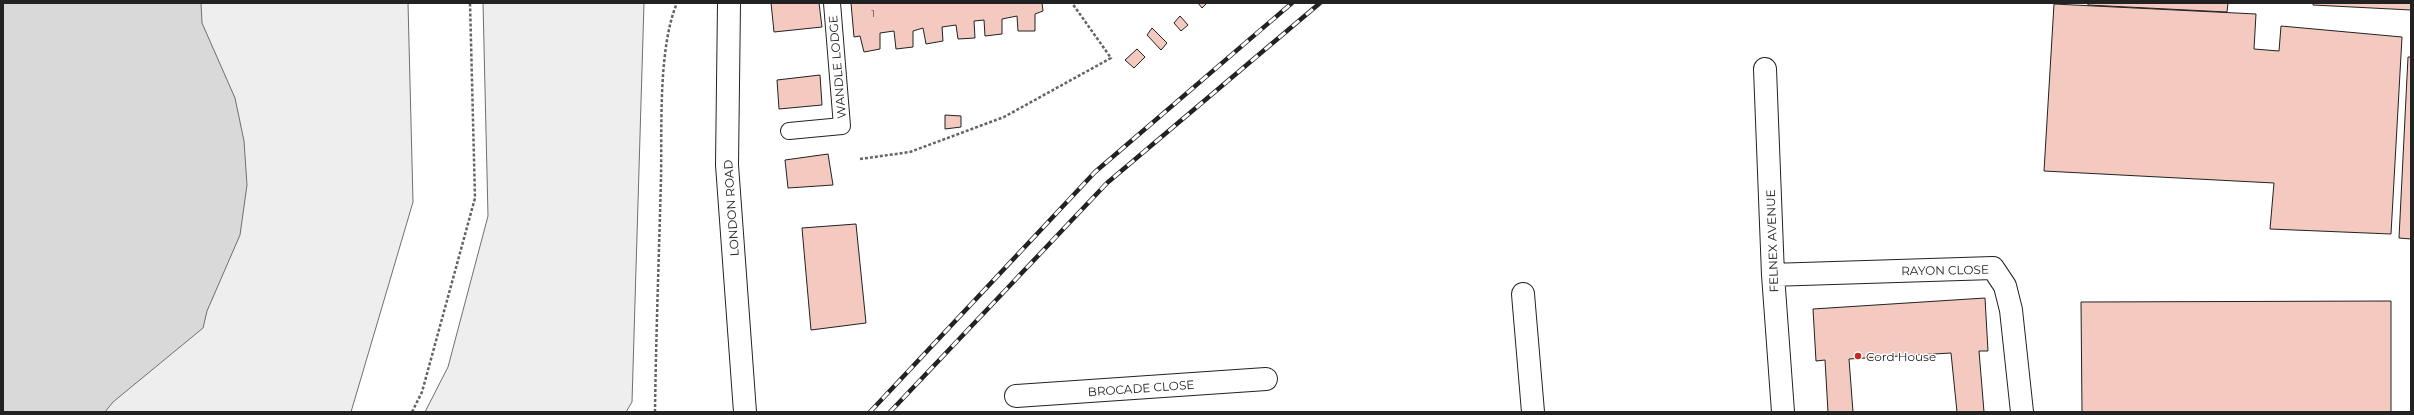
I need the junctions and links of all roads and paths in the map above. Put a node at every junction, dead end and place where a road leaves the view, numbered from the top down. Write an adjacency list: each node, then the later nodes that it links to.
1 (470, 3): 14 (path)
2 (677, 3): 15 (path)
3 (729, 3): 13 (street, LONDON ROAD)
4 (832, 3): 7 (lane, WANDLE LODGE)
5 (1072, 3): 8 (path)
6 (1765, 69): 9 (street, FELNEX AVENUE)
7 (788, 131)
8 (860, 160)
9 (1773, 275): 17 (street, FELNEX AVENUE); 18 (street, RAYON CLOSE)
10 (1523, 294): 16 (street)
11 (1266, 379): 12 (street, BROCADE CLOSE)
12 (1016, 396)
13 (745, 411)
14 (412, 412)
15 (655, 412)
16 (1533, 412)
17 (1783, 412)
18 (2022, 412)

